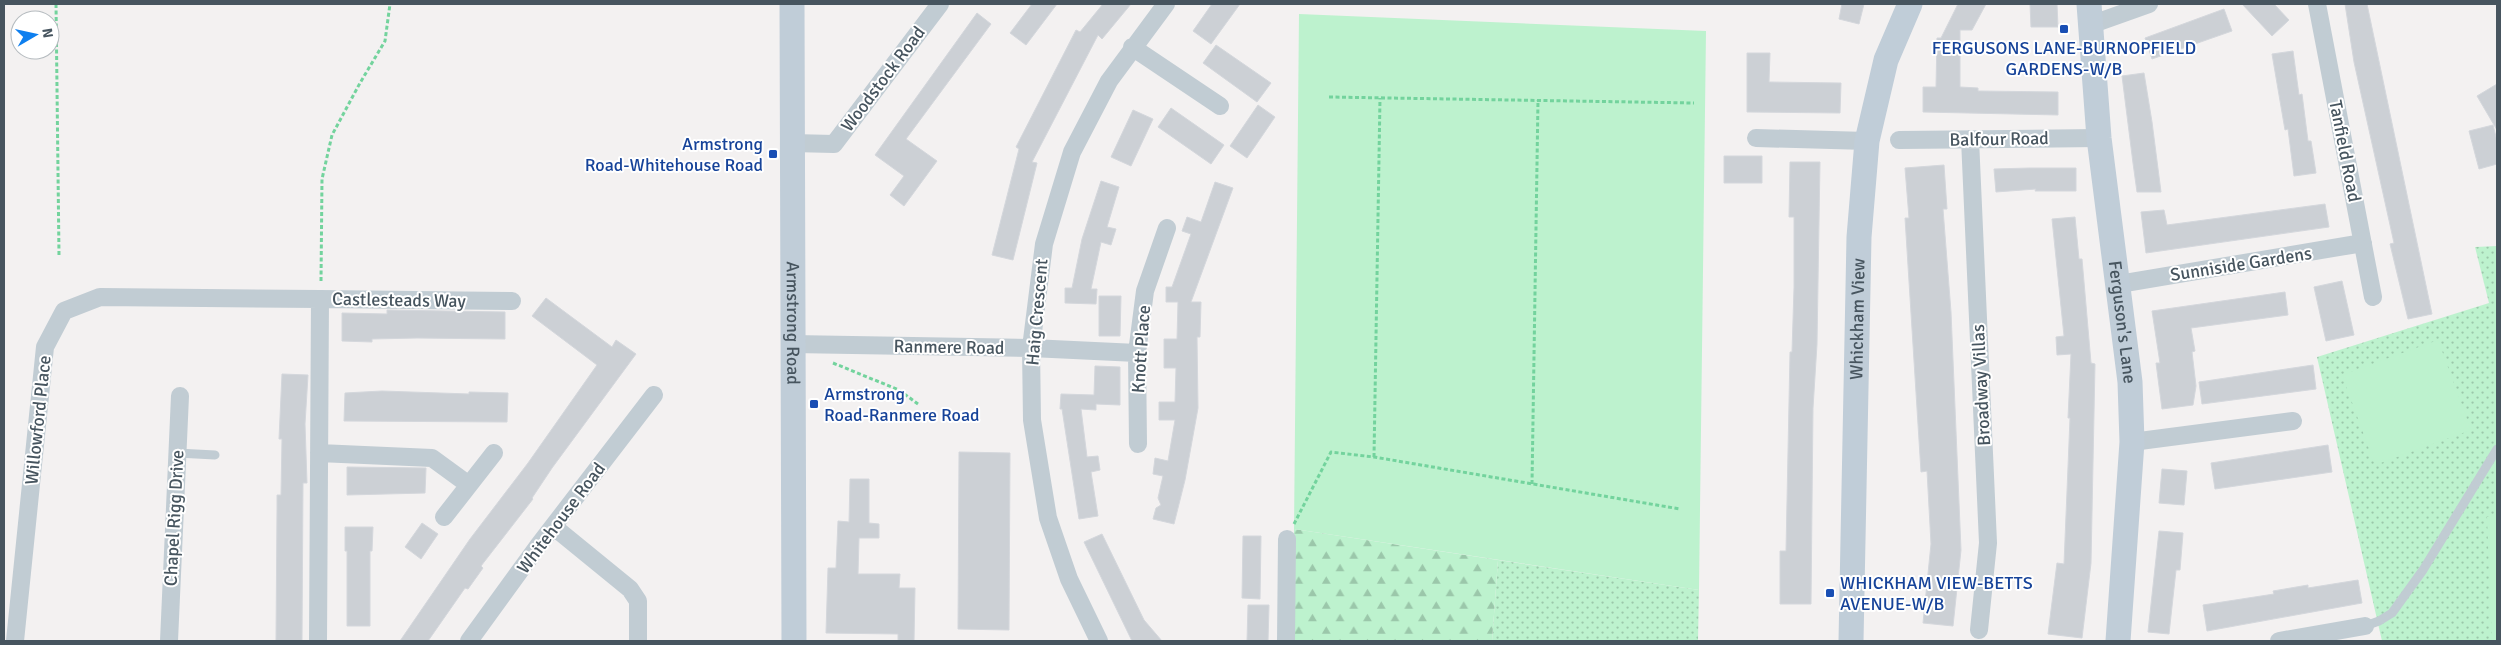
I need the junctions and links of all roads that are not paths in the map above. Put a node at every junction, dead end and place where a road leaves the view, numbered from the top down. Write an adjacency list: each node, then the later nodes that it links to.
1 (792, 4): 15 (street, Armstrong Road)
2 (940, 4): 15 (street, Woodstock Road)
3 (1166, 4): 8 (street, Haig Crescent)
4 (1910, 4): 14 (street, Whickham View)
5 (2149, 4): 7 (street)
6 (2317, 4): 17 (street, Tanfield Road)
7 (2089, 14): 11 (street, Ferguson's Lane)
8 (1132, 47): 9 (street); 23 (street, Haig Crescent)
9 (1220, 106)
10 (1756, 138): 14 (street)
11 (2099, 138): 12 (street, Balfour Road); 18 (street, Ferguson's Lane)
12 (1970, 139): 13 (street, Balfour Road); 40 (street, Broadway Villas)
13 (1899, 140)
14 (1867, 141): 49 (street, Whickham View)
15 (792, 143): 22 (street, Armstrong Road)
16 (1167, 228): 24 (street, Knott Place)
17 (2363, 243): 18 (street, Sunniside Gardens); 19 (street, Tanfield Road)
18 (2119, 284): 28 (street, Ferguson's Lane)
19 (2373, 297)
20 (320, 299): 21 (street, Castlesteads Way); 32 (street, Castlesteads Way); 41 (street, Willowford Place)
21 (512, 301)
22 (792, 344): 23 (street, Ranmere Road); 46 (street, Armstrong Road)
23 (1031, 348): 24 (street, Ranmere Road); 47 (street, Haig Crescent)
24 (1137, 353): 29 (street, Knott Place)
25 (654, 395): 37 (street, Whitehouse Road)
26 (180, 396): 31 (street, Chapel Rigg Drive)
27 (2293, 421): 28 (street)
28 (2132, 442): 50 (street, Ferguson's Lane)
29 (1138, 444)
30 (2497, 449): 39 (lane)
31 (177, 453): 34 (lane); 42 (street, Chapel Rigg Drive)
32 (319, 453): 35 (street); 43 (street, Castlesteads Way)
33 (494, 453): 35 (street)
34 (215, 455)
35 (469, 485): 36 (street)
36 (444, 517)
37 (554, 527): 44 (street, Whitehouse Road); 45 (street)
38 (1286, 539): 48 (street)
39 (2365, 626): 51 (street)
40 (1979, 630)
41 (15, 641)
42 (169, 641)
43 (318, 641)
44 (469, 641)
45 (638, 641)
46 (794, 641)
47 (1099, 641)
48 (1286, 641)
49 (1851, 641)
50 (2118, 641)
51 (2279, 641)

